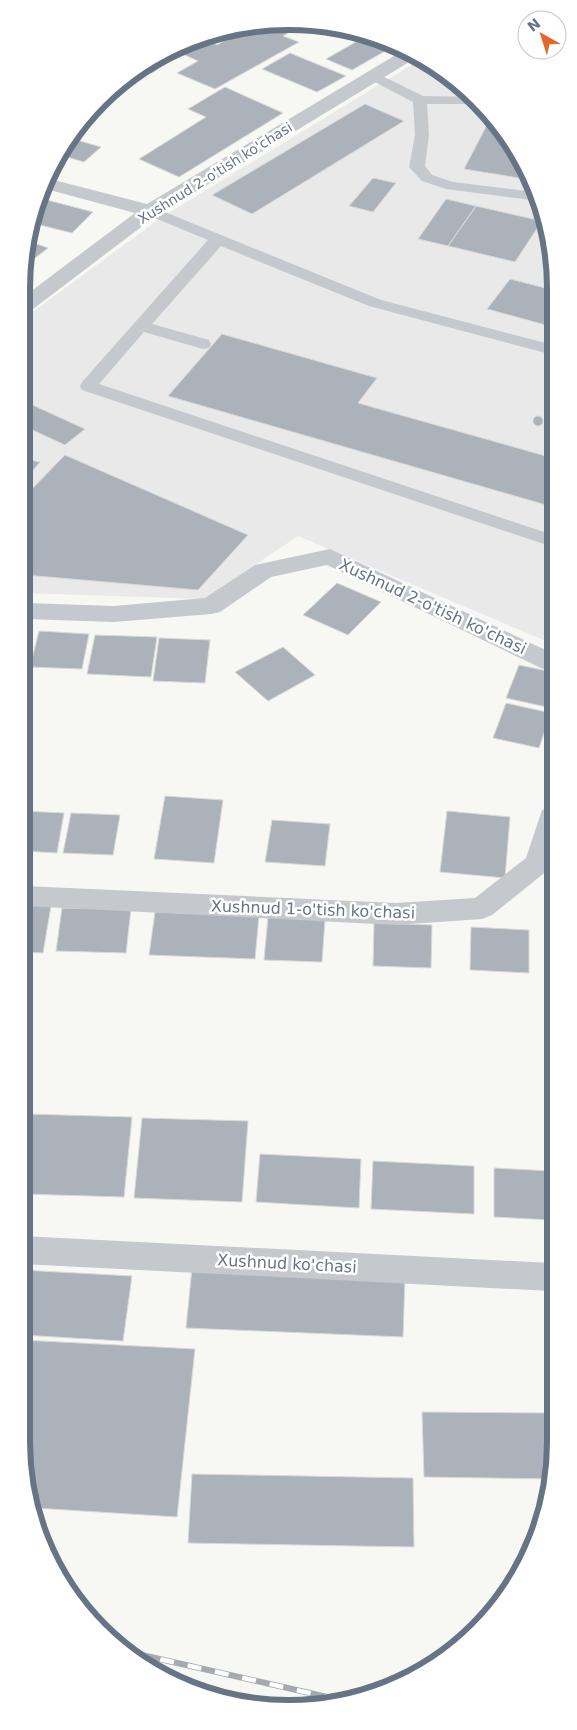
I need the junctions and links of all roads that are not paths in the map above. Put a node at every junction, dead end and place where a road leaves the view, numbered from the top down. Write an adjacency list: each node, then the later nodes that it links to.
1 (404, 58): 2 (street, Xushnud 2-o'tish ko'chasi)
2 (374, 76): 3 (lane); 7 (street, Xushnud 2-o'tish ko'chasi)
3 (420, 100): 4 (lane); 6 (lane)
4 (466, 101)
5 (52, 185): 7 (street)
6 (529, 195)
7 (150, 211): 8 (lane); 9 (street, Xushnud 2-o'tish ko'chasi)
8 (218, 239): 10 (lane); 12 (lane)
9 (30, 302)
10 (141, 326): 11 (lane); 13 (lane)
11 (203, 344)
12 (547, 348)
13 (547, 540)
14 (30, 611): 15 (street, Xushnud 2-o'tish ko'chasi)
15 (547, 661)
16 (547, 833): 17 (street, Xushnud 1-o'tish ko'chasi)
17 (30, 896)
18 (30, 1250): 19 (street, Xushnud ko'chasi)
19 (547, 1277)

